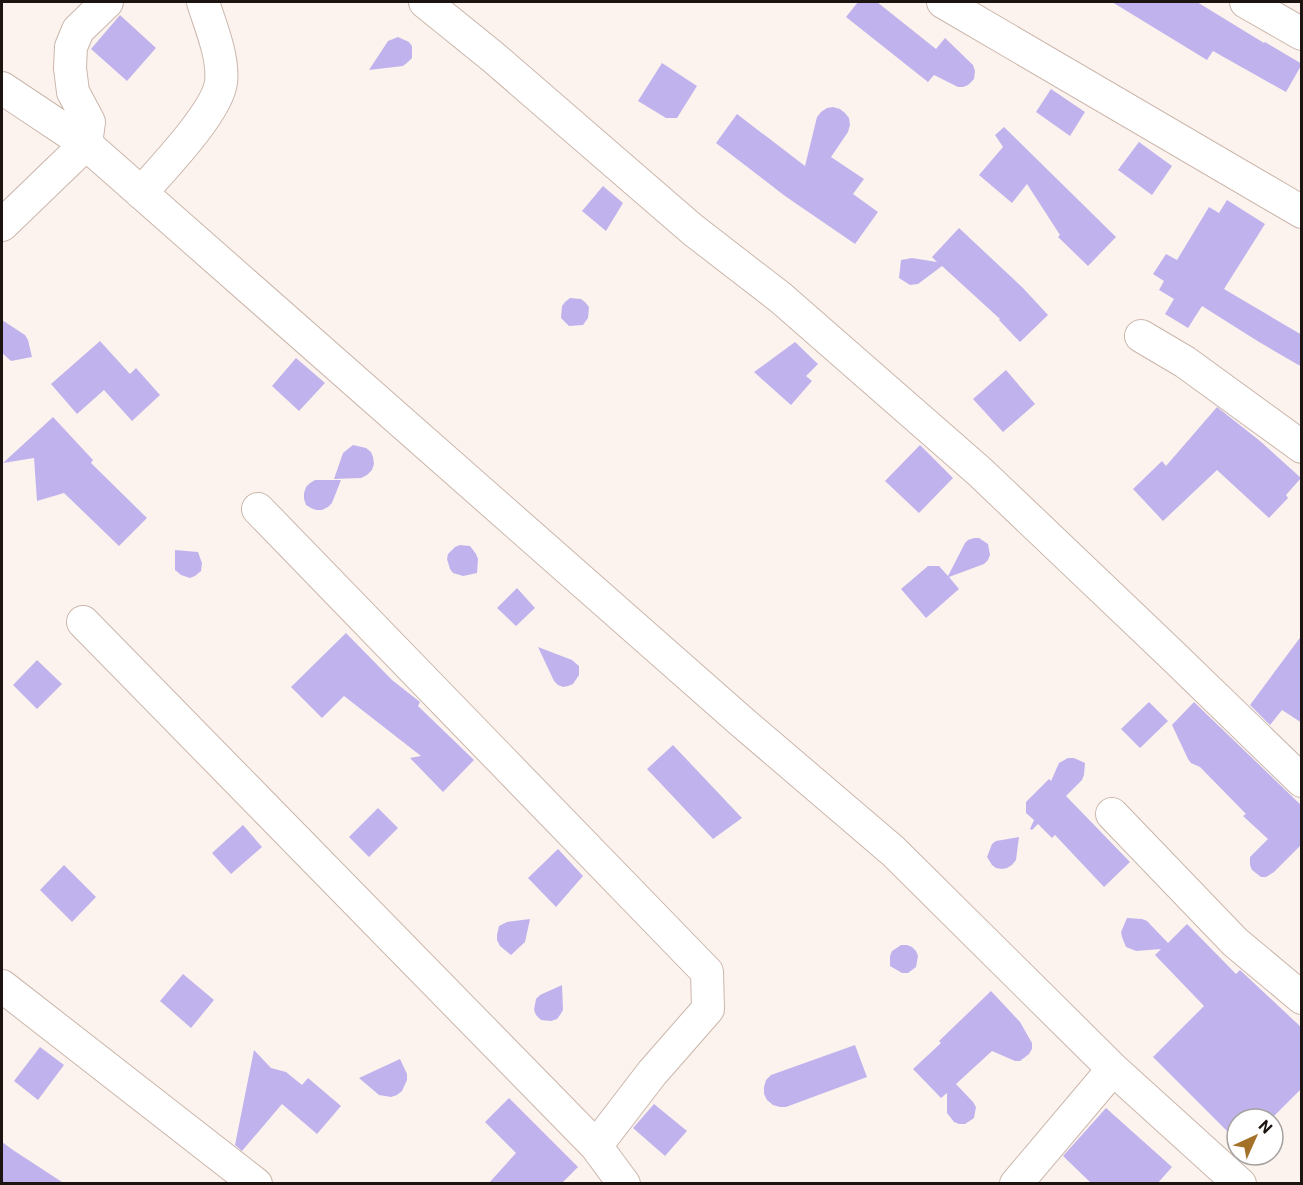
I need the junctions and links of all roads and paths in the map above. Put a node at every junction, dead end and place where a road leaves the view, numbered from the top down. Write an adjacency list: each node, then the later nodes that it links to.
1 (107, 2): 8 (street)
2 (203, 2): 9 (street)
3 (425, 2): 16 (street)
4 (943, 2): 10 (street)
5 (1246, 2): 6 (street)
6 (1302, 34)
7 (2, 88): 8 (street)
8 (86, 144): 9 (street); 11 (street)
9 (141, 193): 20 (street)
10 (1302, 212)
11 (2, 225)
12 (1141, 336): 13 (street)
13 (1302, 447)
14 (258, 509): 21 (street)
15 (83, 622): 21 (street)
16 (1302, 781)
17 (1112, 814): 19 (street)
18 (2, 986): 22 (street)
19 (1302, 998)
20 (1113, 1069): 24 (street); 25 (street)
21 (596, 1146): 23 (street)
22 (256, 1184)
23 (624, 1184)
24 (1016, 1184)
25 (1240, 1184)

